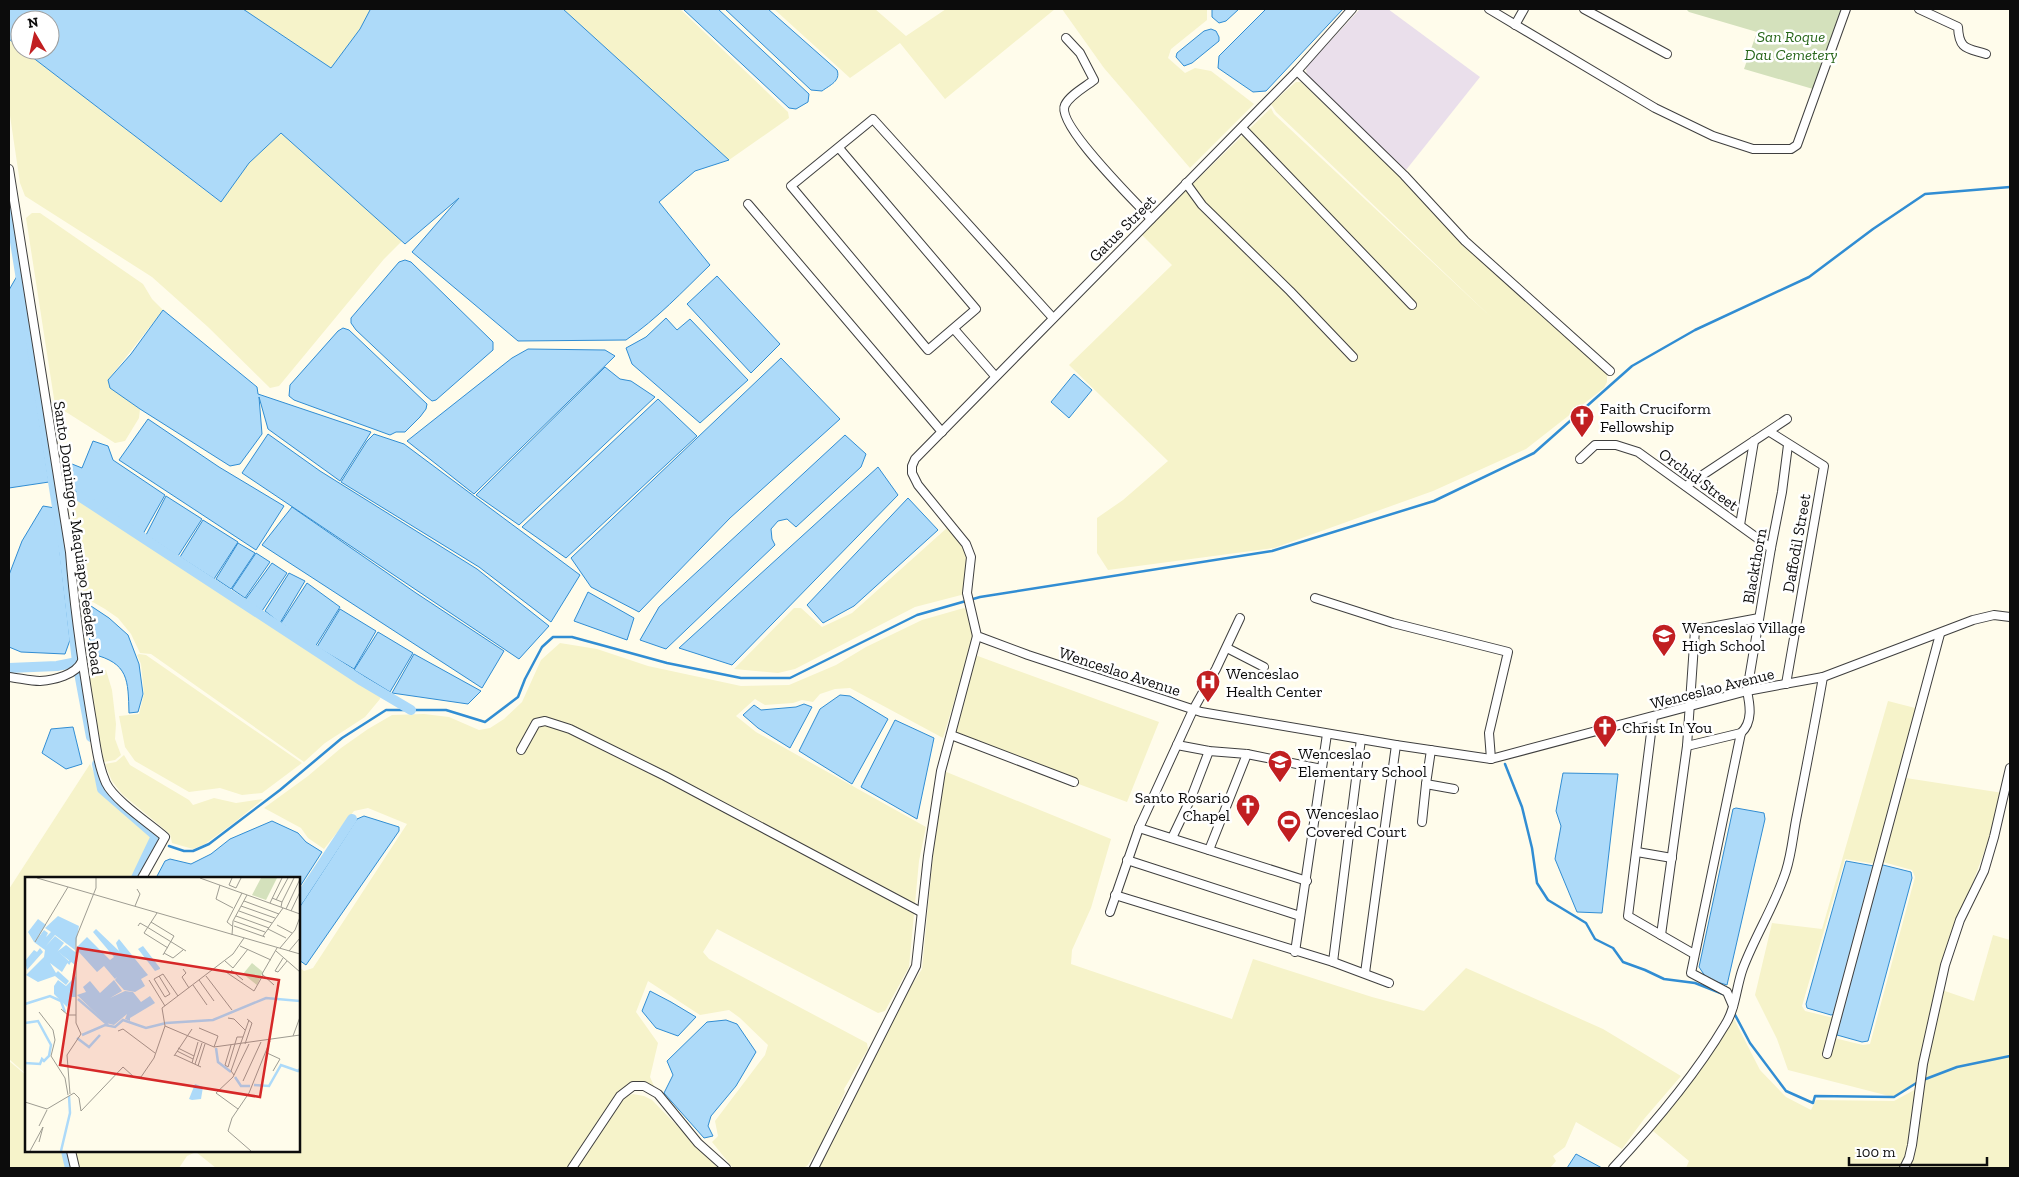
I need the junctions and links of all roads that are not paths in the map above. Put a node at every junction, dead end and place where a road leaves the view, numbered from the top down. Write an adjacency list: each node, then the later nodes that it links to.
1 (1352, 9): 11 (street, Gatus Street)
2 (1489, 9): 7 (street)
3 (1524, 9): 7 (street)
4 (1584, 9): 9 (street)
5 (1846, 9): 7 (street)
6 (1919, 9): 10 (street)
7 (1514, 25)
8 (1066, 38): 17 (street)
9 (1667, 54)
10 (1986, 54)
11 (1297, 71): 12 (street, Gatus Street); 22 (street)
12 (1242, 128): 15 (street, Gatus Street); 18 (street)
13 (839, 148): 19 (street); 20 (street); 20 (street)
14 (9, 169): 40 (street, Santo Domingo - Maquiapo Feeder Road)
15 (1186, 183): 17 (street, Gatus Street); 21 (street)
16 (748, 204): 25 (street)
17 (1151, 219): 19 (street, Gatus Street)
18 (1412, 305)
19 (1053, 318): 23 (street, Gatus Street)
20 (954, 328): 23 (street)
21 (1354, 357)
22 (1610, 371)
23 (995, 376): 25 (street, Gatus Street)
24 (1787, 419): 26 (street)
25 (942, 432): 38 (street, Gatus Street)
26 (1770, 432): 27 (street); 28 (street)
27 (1754, 442): 30 (street); 31 (street)
28 (1788, 445): 32 (street, Blackthorn); 44 (street, Daffodil Street)
29 (1580, 459): 30 (street, Orchid Street)
30 (1686, 486): 31 (street, Orchid Street)
31 (1740, 525): 32 (street, Orchid Street)
32 (1771, 548): 36 (street, Blackthorn)
33 (1315, 598): 60 (street)
34 (2010, 617): 37 (street, Wenceslao Avenue)
35 (1240, 618): 39 (street)
36 (1759, 618): 45 (street, Blackthorn); 46 (street)
37 (1940, 634): 43 (street, Wenceslao Avenue); 86 (street)
38 (977, 636): 47 (street, Wenceslao Avenue); 51 (street)
39 (1227, 648): 41 (street); 47 (street)
40 (78, 667): 42 (street); 73 (street, Santo Domingo - Maquiapo Feeder Road)
41 (1264, 667)
42 (9, 677)
43 (1823, 677): 44 (street, Wenceslao Avenue); 85 (street)
44 (1786, 684): 45 (street, Wenceslao Avenue)
45 (1748, 692): 46 (street, Wenceslao Avenue); 49 (street, Blackthorn)
46 (1690, 708): 48 (street, Wenceslao Avenue); 55 (street)
47 (1193, 710): 50 (street, Wenceslao Avenue); 53 (street)
48 (1653, 717): 60 (street, Wenceslao Avenue); 70 (street)
49 (1741, 733): 55 (street); 81 (street, Blackthorn)
50 (1327, 734): 52 (street, Wenceslao Avenue); 62 (street)
51 (951, 735): 63 (street); 76 (street)
52 (1361, 739): 54 (street, Wenceslao Avenue); 82 (street)
53 (1176, 745): 58 (street); 67 (street)
54 (1396, 745): 57 (street, Wenceslao Avenue); 83 (street)
55 (1687, 746): 71 (street)
56 (521, 750): 76 (street)
57 (1431, 750): 60 (street, Wenceslao Avenue); 64 (street)
58 (1209, 751): 59 (street); 68 (street)
59 (1247, 754): 62 (street); 69 (street)
60 (1491, 758)
61 (2010, 768): 93 (street)
62 (1322, 769): 74 (street)
63 (1074, 782)
64 (1426, 784): 65 (street); 66 (street)
65 (1454, 789)
66 (1422, 822)
67 (1139, 828): 68 (street); 72 (street)
68 (1172, 838): 69 (street)
69 (1209, 850): 74 (street)
70 (1637, 852): 71 (street); 79 (street)
71 (1672, 858): 79 (street)
72 (1127, 860): 75 (street); 78 (street)
73 (142, 877)
74 (1307, 881): 78 (street)
75 (1115, 895): 77 (street); 80 (street)
76 (921, 912): 91 (street)
77 (1110, 912)
78 (1300, 916): 80 (street)
79 (1661, 935): 81 (street)
80 (1295, 952): 82 (street)
81 (1694, 954): 85 (street, Blackthorn)
82 (1333, 962): 83 (street)
83 (1365, 973): 84 (street)
84 (1389, 983)
85 (1733, 1006): 92 (street)
86 (1827, 1054)
87 (71, 1152): 88 (street)
88 (75, 1168)
89 (572, 1168): 90 (street)
90 (726, 1168)
91 (814, 1168)
92 (1613, 1168)
93 (1904, 1168)

